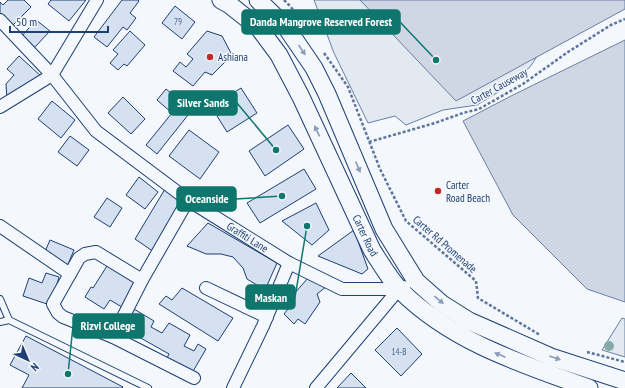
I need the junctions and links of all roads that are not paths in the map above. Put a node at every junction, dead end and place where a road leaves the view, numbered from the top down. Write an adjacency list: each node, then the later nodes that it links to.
1 (98, 0): 5 (street)
2 (221, 0): 14 (main road, Carter Road, one-way to 2)
3 (258, 0): 12 (main road, Carter Road, one-way to 12)
4 (0, 20): 5 (street, Graffiti Lane)
5 (52, 75): 6 (street); 7 (street, Graffiti Lane)
6 (0, 107)
7 (188, 200): 9 (street, Graffiti Lane); 11 (street)
8 (0, 226): 10 (street)
9 (289, 263): 14 (street, Graffiti Lane); 16 (street)
10 (70, 274): 11 (street); 19 (street)
11 (142, 280): 19 (street)
12 (416, 281): 14 (street, Graffiti Lane); 21 (main road, Carter Road, one-way to 21)
13 (206, 288): 16 (street)
14 (400, 289): 24 (street); 25 (main road, Carter Road, one-way to 14)
15 (0, 299): 17 (lane)
16 (266, 317): 23 (street)
17 (9, 320): 18 (lane); 22 (lane)
18 (0, 322)
19 (112, 337): 20 (street)
20 (194, 378)
21 (625, 381)
22 (148, 388)
23 (233, 388)
24 (316, 388)
25 (586, 388)

